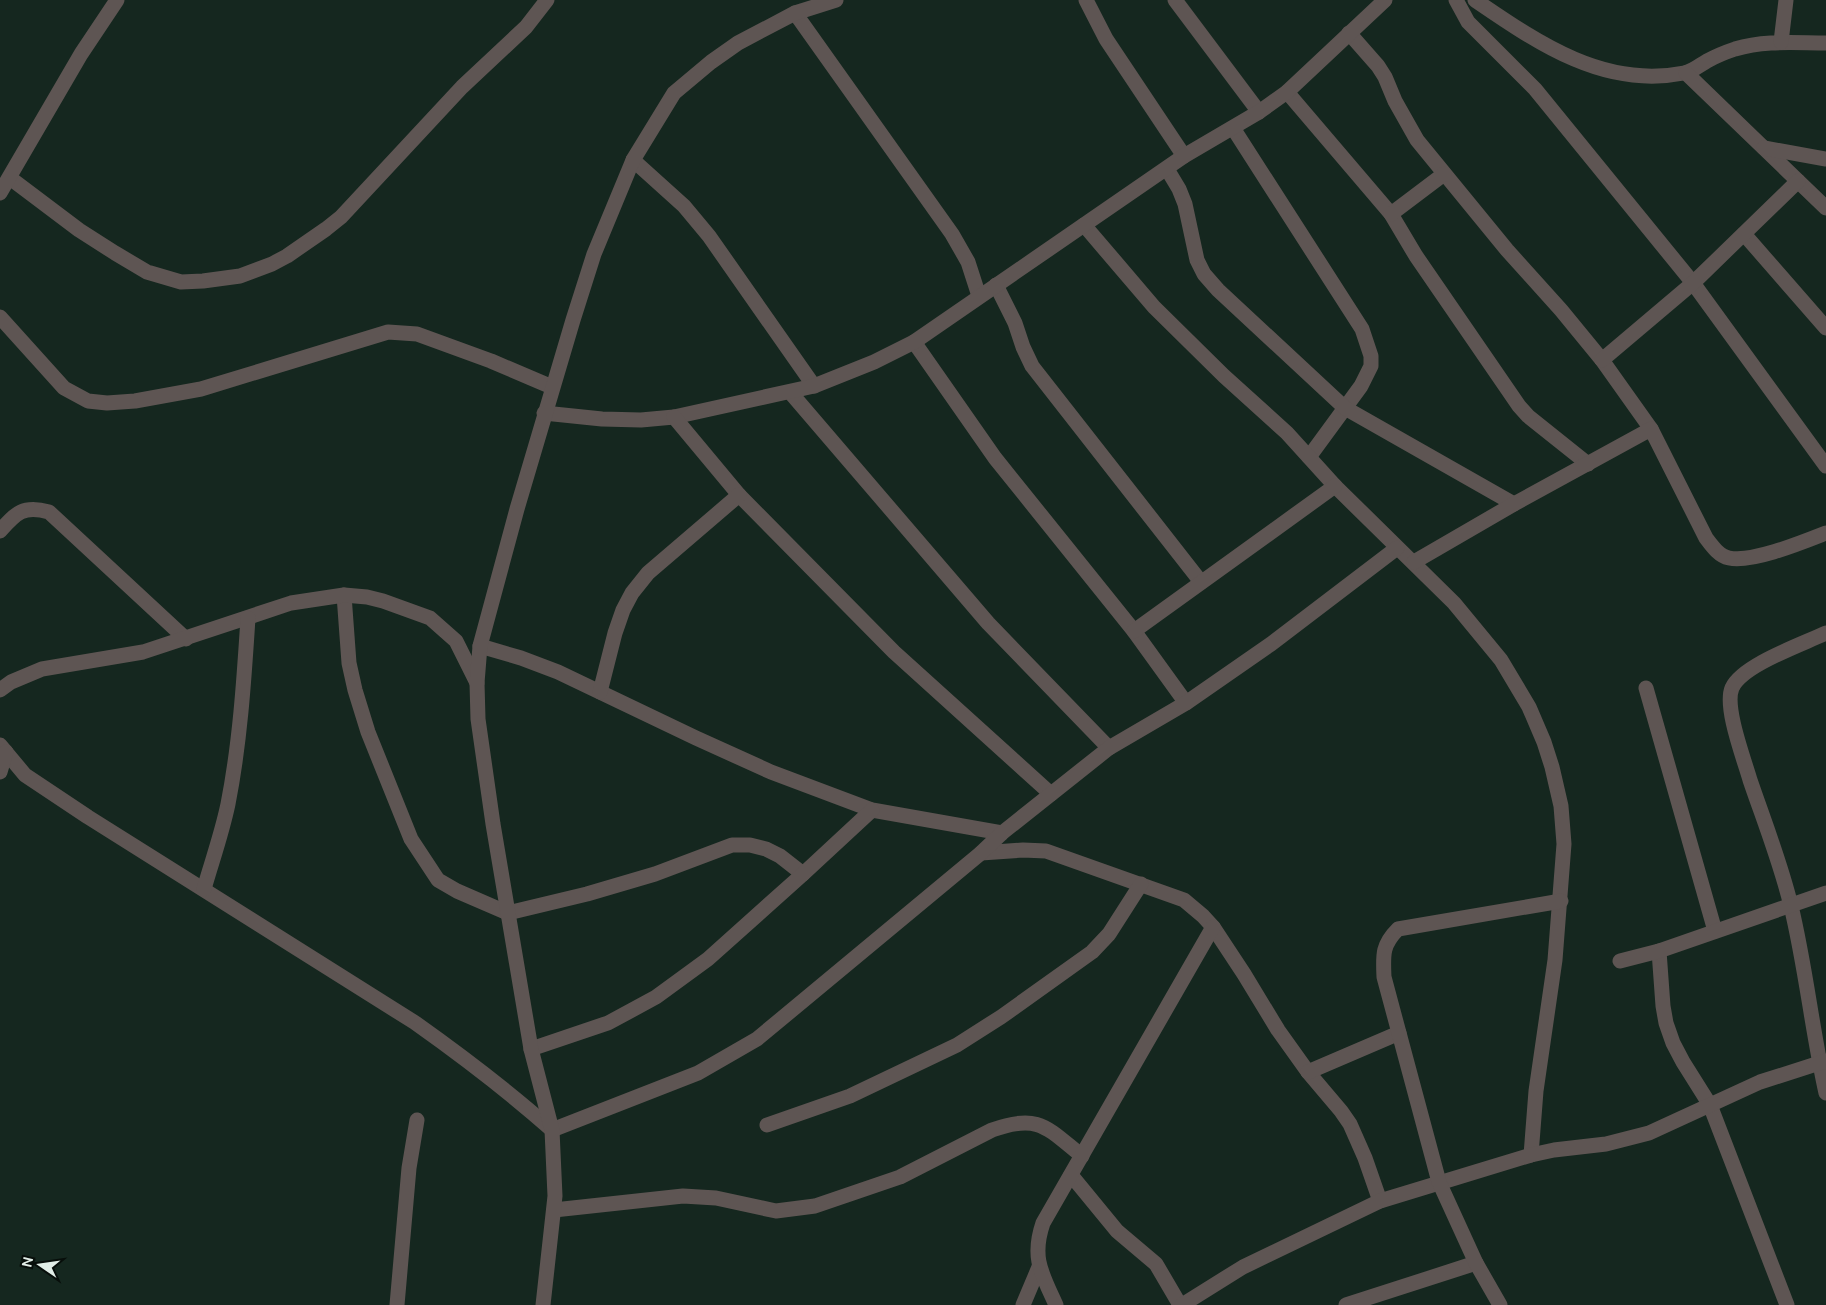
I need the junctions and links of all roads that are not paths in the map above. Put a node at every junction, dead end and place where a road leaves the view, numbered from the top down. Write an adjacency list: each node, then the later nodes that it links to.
1 (117, 0): 24 (street)
2 (547, 0): 24 (street)
3 (836, 0): 10 (street)
4 (1086, 0): 19 (street)
5 (1175, 0): 16 (street)
6 (1385, 0): 11 (street)
7 (1456, 0): 31 (street)
8 (1475, 0): 14 (street)
9 (1786, 0): 12 (street)
10 (795, 13): 21 (street); 33 (street)
11 (1349, 33): 15 (street); 23 (street)
12 (1782, 42): 13 (street); 14 (street)
13 (1826, 43)
14 (1686, 73): 18 (street)
15 (1286, 92): 16 (street); 28 (street)
16 (1259, 112): 17 (street)
17 (1233, 128): 19 (street); 41 (street)
18 (1764, 148): 20 (street); 25 (street)
19 (1184, 156): 22 (street)
20 (1826, 159)
21 (633, 160): 38 (street); 39 (street)
22 (1167, 169): 29 (street); 41 (street)
23 (1444, 174): 28 (street); 37 (street)
24 (10, 178): 26 (street)
25 (1798, 181): 27 (street); 30 (street)
26 (0, 193)
27 (1826, 208)
28 (1391, 214): 46 (street)
29 (1084, 225): 32 (street); 45 (street)
30 (1744, 234): 31 (street); 35 (street)
31 (1693, 283): 37 (street); 47 (street)
32 (996, 285): 33 (street); 55 (street)
33 (979, 296): 36 (street)
34 (0, 317): 38 (street)
35 (1826, 328)
36 (914, 342): 39 (street); 58 (street)
37 (1602, 360): 44 (street)
38 (552, 386): 42 (street)
39 (814, 386): 40 (street)
40 (790, 392): 43 (street); 67 (street)
41 (1345, 408): 45 (street); 50 (street)
42 (544, 413): 43 (street); 61 (street)
43 (674, 417): 49 (street)
44 (1651, 429): 46 (street); 52 (street)
45 (1309, 457): 48 (street)
46 (1588, 464): 50 (street)
47 (1826, 466)
48 (1335, 486): 53 (street); 55 (street)
49 (739, 495): 65 (street); 70 (street)
50 (1514, 504): 54 (street)
51 (0, 531): 60 (street)
52 (1826, 533)
53 (1397, 548): 54 (street); 66 (street)
54 (1414, 562): 78 (street)
55 (1201, 582): 58 (street)
56 (344, 595): 57 (street); 62 (street); 80 (street)
57 (248, 618): 60 (street); 76 (street)
58 (1134, 631): 66 (street)
59 (1826, 633): 79 (street)
60 (186, 639): 64 (street)
61 (480, 646): 62 (street); 65 (street)
62 (477, 683): 80 (street)
63 (1646, 688): 82 (street)
64 (0, 690)
65 (600, 692): 71 (street)
66 (1186, 703): 67 (street)
67 (1109, 748): 70 (street)
68 (3, 749): 69 (street); 76 (street)
69 (0, 772)
70 (1052, 794): 72 (street)
71 (872, 810): 72 (street); 74 (street)
72 (1002, 832): 73 (street)
73 (981, 853): 75 (street); 93 (street)
74 (804, 874): 80 (street); 86 (street)
75 (1141, 884): 81 (street); 92 (street)
76 (204, 889): 93 (street)
77 (1826, 892): 79 (street)
78 (1561, 900): 85 (street); 95 (street)
79 (1791, 906): 82 (street); 87 (street)
80 (508, 913): 86 (street)
81 (1213, 927): 88 (street); 94 (street)
82 (1715, 931): 83 (street)
83 (1659, 951): 84 (street); 90 (street)
84 (1620, 961)
85 (1399, 1033): 88 (street); 97 (street)
86 (531, 1049): 93 (street)
87 (1823, 1062): 89 (street); 90 (street)
88 (1308, 1072): 98 (street)
89 (1826, 1093)
90 (1710, 1105): 95 (street); 109 (street)
91 (417, 1120): 102 (street)
92 (767, 1125)
93 (552, 1130): 99 (street)
94 (1082, 1156): 96 (street); 99 (street)
95 (1531, 1156): 97 (street)
96 (1071, 1175): 101 (street); 106 (street)
97 (1439, 1182): 98 (street); 100 (street)
98 (1380, 1201): 106 (street)
99 (554, 1210): 103 (street)
100 (1476, 1263): 107 (street); 108 (street)
101 (1039, 1266): 104 (street); 105 (street)
102 (397, 1305)
103 (543, 1305)
104 (1024, 1305)
105 (1056, 1305)
106 (1181, 1305)
107 (1346, 1305)
108 (1500, 1305)
109 (1787, 1305)

